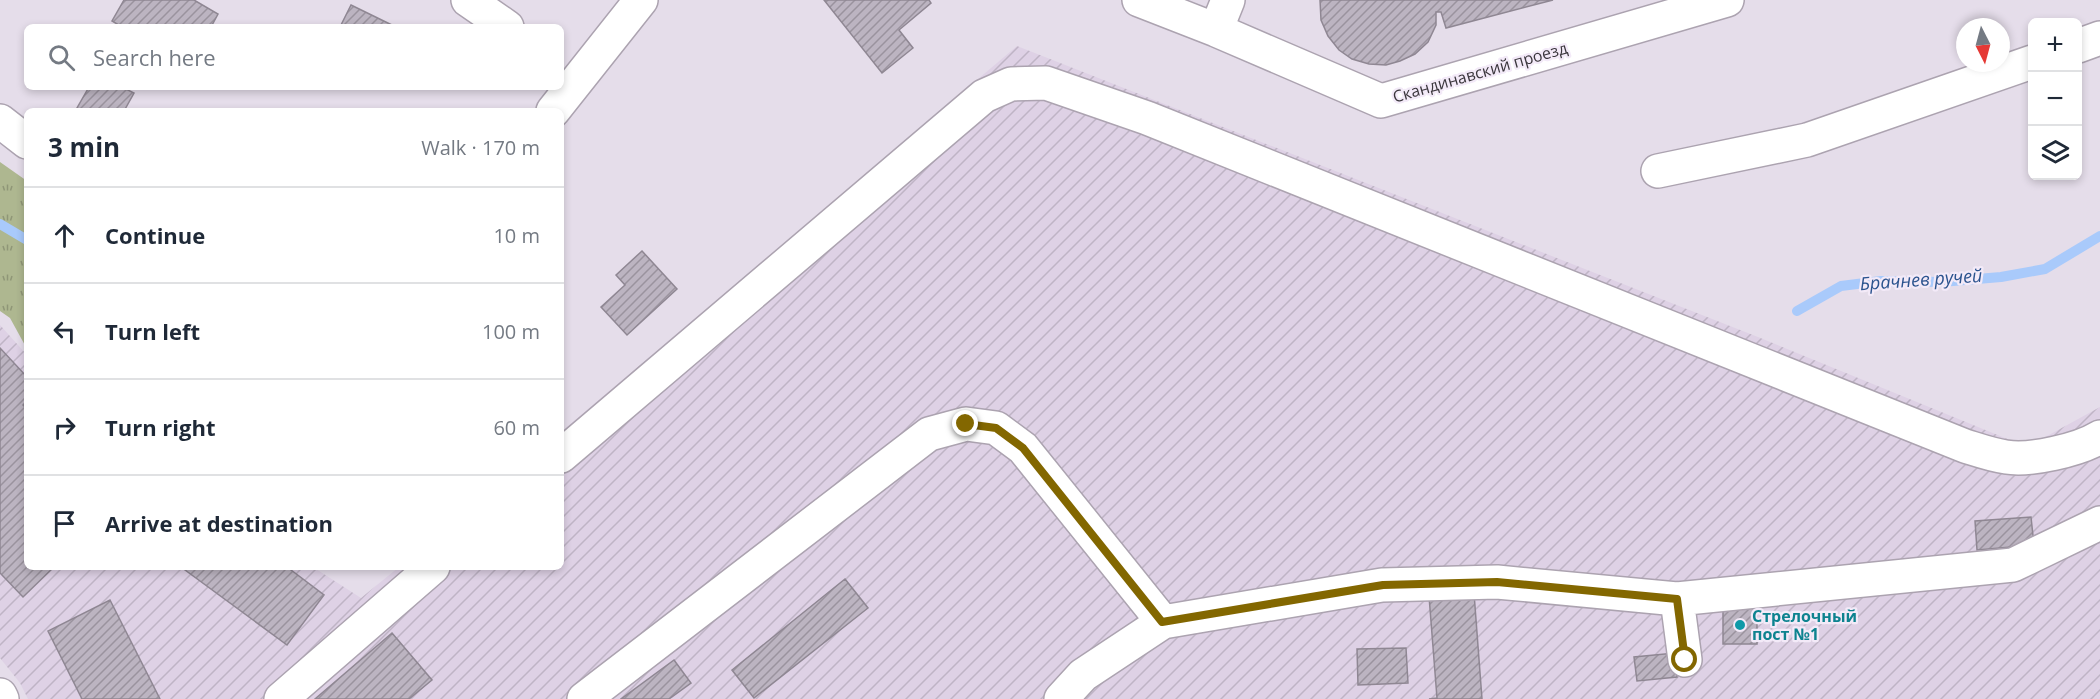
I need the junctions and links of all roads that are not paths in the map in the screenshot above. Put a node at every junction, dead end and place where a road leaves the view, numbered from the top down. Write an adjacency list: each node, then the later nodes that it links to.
1 (468, 0): 6 (street)
2 (641, 0): 11 (street)
3 (1139, 0): 7 (street, Скандинавский проезд)
4 (1228, 0): 7 (street)
5 (1727, 0): 7 (street, Скандинавский проезд)
6 (503, 24)
7 (1216, 30)
8 (2100, 38): 9 (street)
9 (2082, 45)
10 (2028, 63): 17 (street)
11 (571, 70): 12 (street)
12 (564, 86)
13 (562, 90): 14 (street)
14 (554, 108)
15 (0, 121): 16 (street)
16 (24, 140)
17 (1658, 171)
18 (2100, 438): 19 (street)
19 (564, 453)
20 (2100, 523): 22 (street)
21 (430, 570): 25 (street)
22 (1677, 599): 23 (street); 24 (street)
23 (1162, 622): 26 (street); 27 (street)
24 (1685, 660)
25 (281, 699)
26 (584, 699)
27 (1061, 699)

